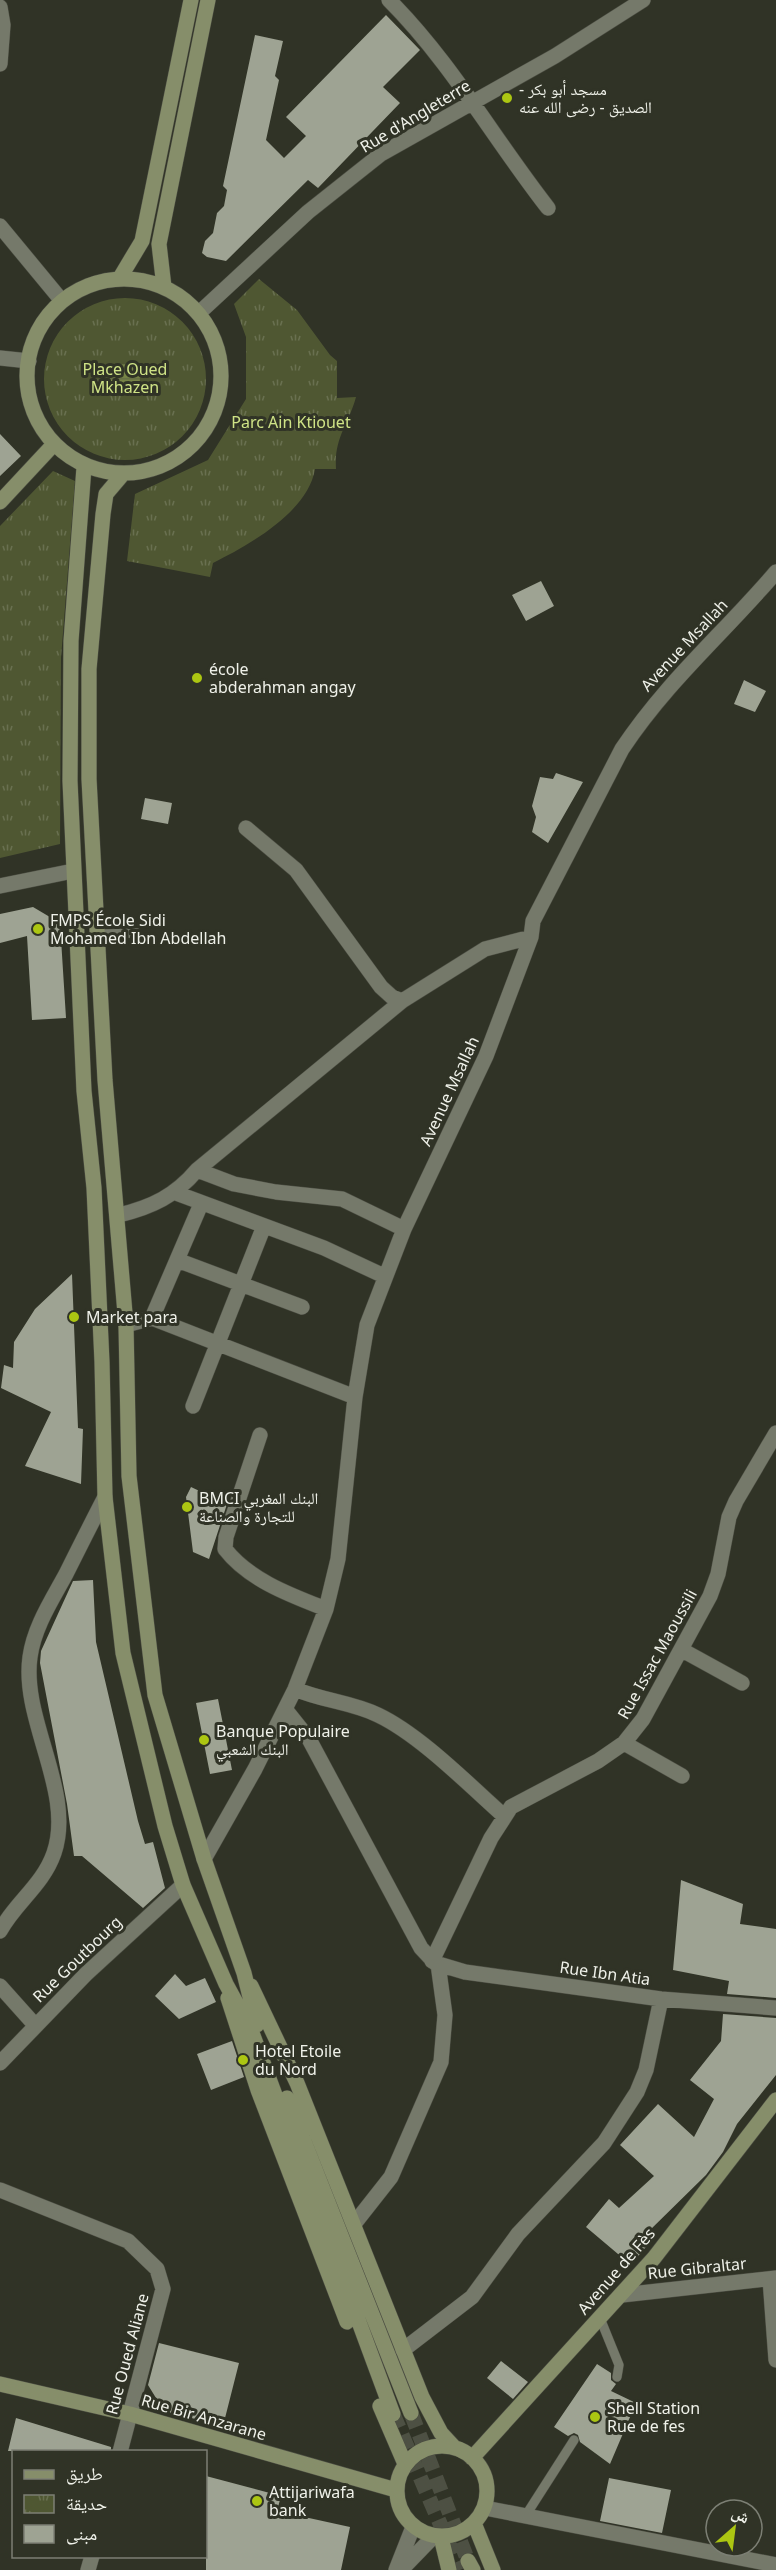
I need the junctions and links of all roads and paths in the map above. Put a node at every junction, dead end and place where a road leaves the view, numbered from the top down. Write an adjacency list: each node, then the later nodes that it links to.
1 (191, 0): 11 (main road)
2 (208, 0): 12 (main road)
3 (389, 0): 8 (street)
4 (643, 0): 5 (street, Rue d'Angleterre)
5 (622, 6): 8 (street, Rue d'Angleterre)
6 (0, 7): 7 (street)
7 (0, 64)
8 (474, 102): 9 (street); 14 (street, Rue d'Angleterre)
9 (548, 208)
10 (0, 226): 13 (street)
11 (122, 276): 12 (main road); 13 (main road)
12 (164, 287): 14 (main road)
13 (62, 301): 16 (main road)
14 (199, 313): 19 (main road)
15 (0, 358): 16 (street)
16 (29, 361): 17 (main road)
17 (54, 444): 18 (main road); 20 (main road)
18 (84, 466): 19 (main road); 23 (main road)
19 (123, 474): 26 (main road)
20 (0, 502)
21 (776, 573): 27 (street, Avenue Msallah)
22 (246, 828): 28 (street)
23 (73, 871): 24 (street); 46 (main road)
24 (0, 886)
25 (137, 933): 26 (lane)
26 (97, 934): 32 (main road)
27 (531, 937): 28 (street); 34 (street, Avenue Msallah)
28 (402, 1001): 29 (street)
29 (197, 1170): 30 (street); 34 (street)
30 (176, 1193): 31 (street); 32 (street)
31 (201, 1204): 33 (street); 35 (street)
32 (118, 1215): 40 (main road)
33 (264, 1226): 36 (street); 37 (street)
34 (404, 1229): 36 (street, Avenue Msallah)
35 (177, 1260): 37 (street); 39 (street)
36 (384, 1276): 42 (street, Avenue Msallah)
37 (241, 1285): 38 (street); 41 (street)
38 (302, 1307)
39 (152, 1318): 40 (street); 41 (street)
40 (126, 1325): 55 (main road)
41 (218, 1344): 42 (street); 43 (street)
42 (355, 1397): 47 (street, Avenue Msallah)
43 (194, 1406)
44 (776, 1434): 48 (street, Rue Issac Maoussili)
45 (260, 1435): 47 (street)
46 (105, 1497): 56 (main road); 57 (street)
47 (326, 1609): 50 (street, Avenue Msallah)
48 (682, 1650): 49 (street); 52 (street, Rue Issac Maoussili)
49 (742, 1683)
50 (295, 1689): 51 (street); 54 (street)
51 (285, 1708): 55 (street); 58 (street)
52 (624, 1743): 53 (street); 54 (street, Rue Issac Maoussili)
53 (682, 1776)
54 (504, 1816): 58 (street, Rue Issac Maoussili)
55 (204, 1859): 59 (main road)
56 (183, 1885): 60 (main road); 64 (street, Rue Goutbourg)
57 (0, 1931)
58 (435, 1962): 62 (street, Rue Ibn Atia); 68 (street)
59 (244, 1972): 68 (main road); 76 (main road)
60 (226, 1984): 78 (main road); 83 (main road)
61 (0, 1986): 64 (street)
62 (661, 1999): 63 (street, Rue Ibn Atia); 72 (street)
63 (776, 2008)
64 (34, 2024): 65 (street, Rue Goutbourg)
65 (0, 2063)
66 (776, 2100): 70 (main road, Avenue de Fès)
67 (0, 2190): 77 (street, Rue Oued Aliane)
68 (354, 2224): 72 (main road)
69 (773, 2278): 70 (street, Rue Gibraltar); 73 (street)
70 (622, 2295): 71 (main road, Avenue de Fès)
71 (600, 2318): 74 (lane); 82 (main road, Avenue de Fès)
72 (403, 2350): 80 (main road)
73 (776, 2360)
74 (616, 2377)
75 (0, 2384): 77 (main road, Rue Bir Anzarane)
76 (411, 2413)
77 (130, 2414): 81 (street, Rue Oued Aliane); 84 (main road, Rue Bir Anzarane)
78 (393, 2414)
79 (574, 2440): 86 (lane)
80 (453, 2447): 82 (main road); 83 (main road)
81 (120, 2450)
82 (472, 2457): 85 (main road)
83 (405, 2464): 84 (main road)
84 (396, 2490): 88 (main road)
85 (485, 2508): 86 (street); 87 (main road)
86 (526, 2516): 90 (street)
87 (474, 2523): 89 (main road); 94 (main road)
88 (414, 2527): 89 (main road); 91 (street)
89 (438, 2536): 92 (street); 93 (main road)
90 (776, 2565)
91 (396, 2570)
92 (401, 2570)
93 (449, 2570)
94 (493, 2570)

